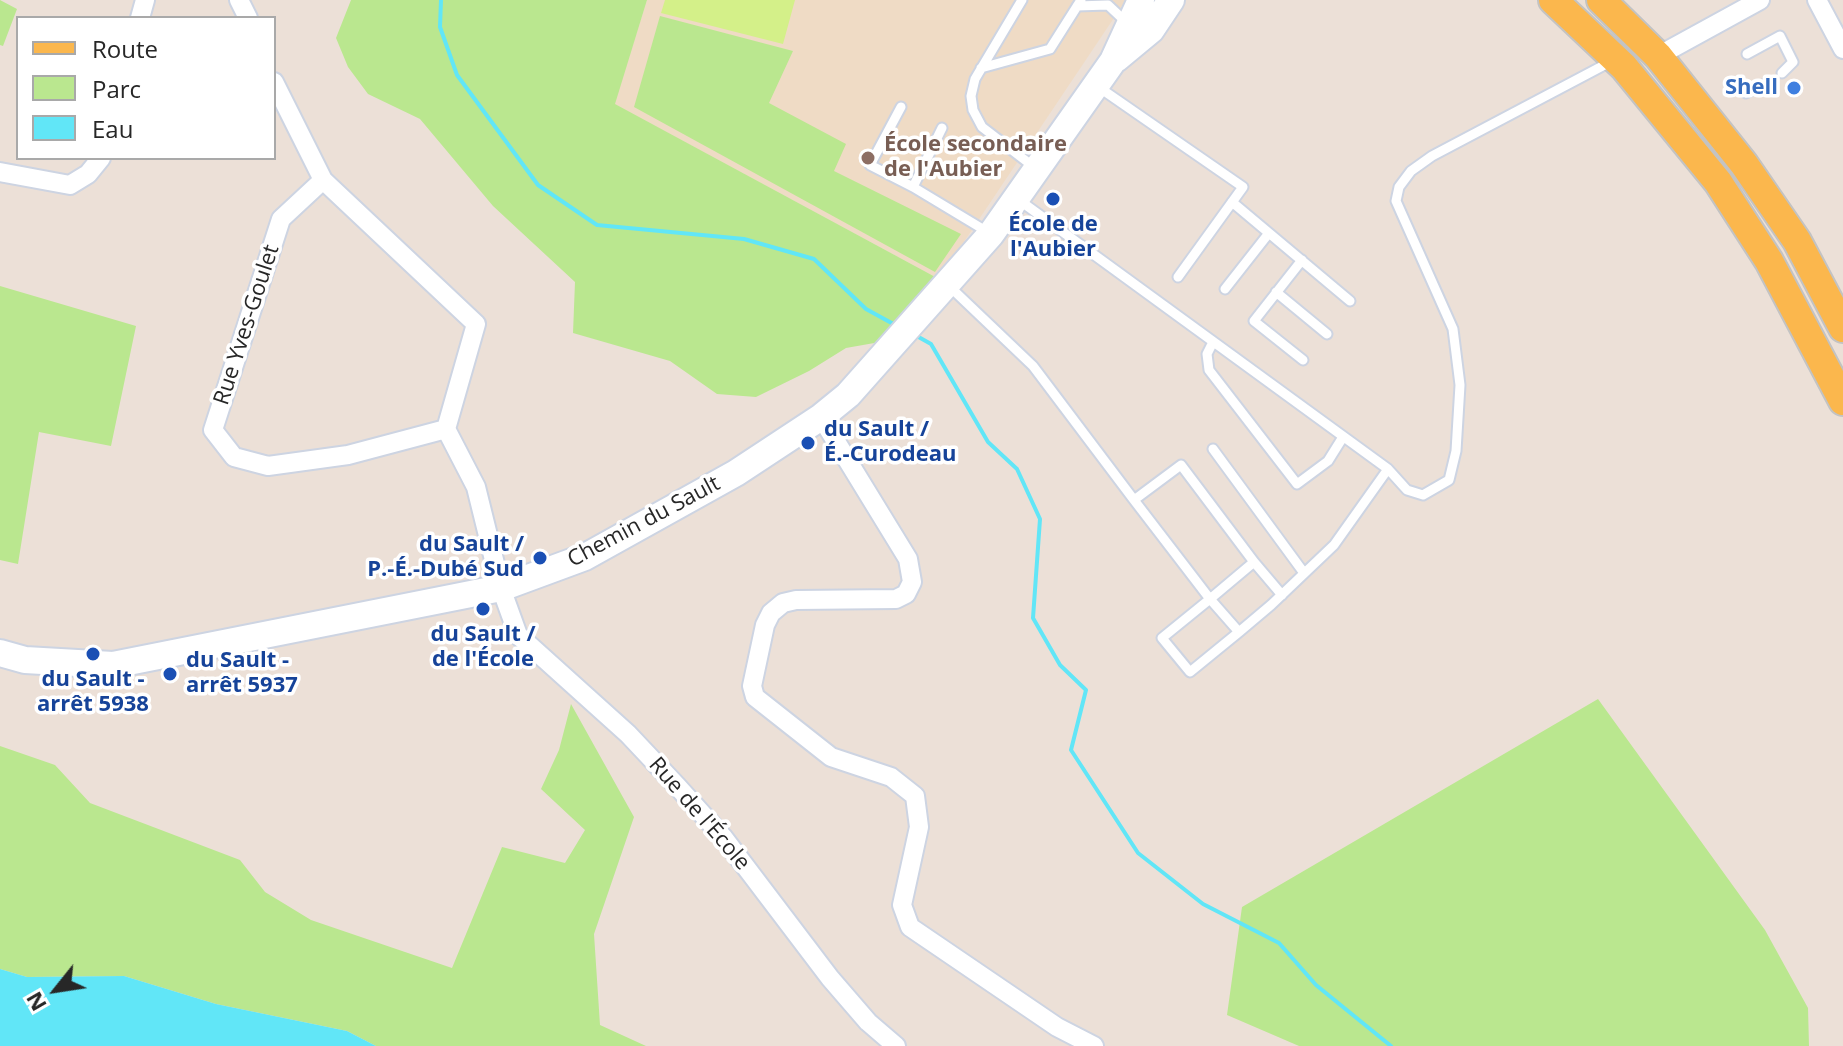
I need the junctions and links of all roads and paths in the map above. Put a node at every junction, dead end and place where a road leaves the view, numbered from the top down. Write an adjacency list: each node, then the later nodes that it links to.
1 (1022, 0): 14 (lane)
2 (1141, 0): 9 (street, Chemin du Sault)
3 (1171, 0): 9 (street, Chemin du Sault)
4 (1553, 0): 13 (main road)
5 (1601, 0): 12 (main road)
6 (1760, 0): 12 (street)
7 (1817, 0): 10 (street)
8 (1079, 3): 9 (lane); 14 (lane)
9 (1133, 32): 17 (street, Chemin du Sault)
10 (1843, 49)
11 (1747, 54): 15 (lane)
12 (1658, 56): 37 (main road)
13 (1615, 59): 41 (main road); 46 (lane)
14 (981, 68): 23 (lane)
15 (1782, 73)
16 (1769, 82): 19 (lane)
17 (1096, 85): 23 (street, Chemin du Sault); 28 (lane)
18 (276, 86): 25 (street)
19 (1746, 93)
20 (901, 107): 26 (lane)
21 (942, 128): 26 (lane)
22 (99, 160): 24 (street)
23 (1037, 169): 27 (street, Chemin du Sault)
24 (0, 172)
25 (323, 180): 43 (street); 43 (street, Rue Yves-Goulet)
26 (913, 187): 30 (lane)
27 (1016, 198): 30 (street, Chemin du Sault); 39 (lane)
28 (1232, 202): 29 (lane); 32 (lane)
29 (1269, 233): 31 (lane); 34 (lane)
30 (991, 234): 33 (street, Chemin du Sault)
31 (1302, 260): 35 (lane); 36 (lane)
32 (1178, 277)
33 (946, 284): 42 (street, Chemin du Sault); 47 (lane)
34 (1225, 289)
35 (1276, 292): 38 (lane); 40 (lane)
36 (1350, 301)
37 (1843, 328)
38 (1327, 334)
39 (1213, 342): 44 (lane); 44 (lane)
40 (1303, 360)
41 (1843, 401)
42 (821, 417): 50 (street, Chemin du Sault); 56 (street)
43 (446, 429): 50 (street, Rue de l'École)
44 (1343, 437): 46 (lane)
45 (1213, 449): 49 (lane)
46 (1388, 469): 49 (lane)
47 (1134, 500): 48 (lane); 52 (lane)
48 (1254, 562): 51 (lane); 52 (lane)
49 (1304, 573): 51 (lane)
50 (501, 588): 54 (street, Chemin du Sault); 55 (street, Rue de l'École)
51 (1282, 595): 53 (lane)
52 (1210, 599): 53 (lane); 53 (lane)
53 (1239, 632)
54 (0, 653)
55 (896, 1046)
56 (1094, 1046)

